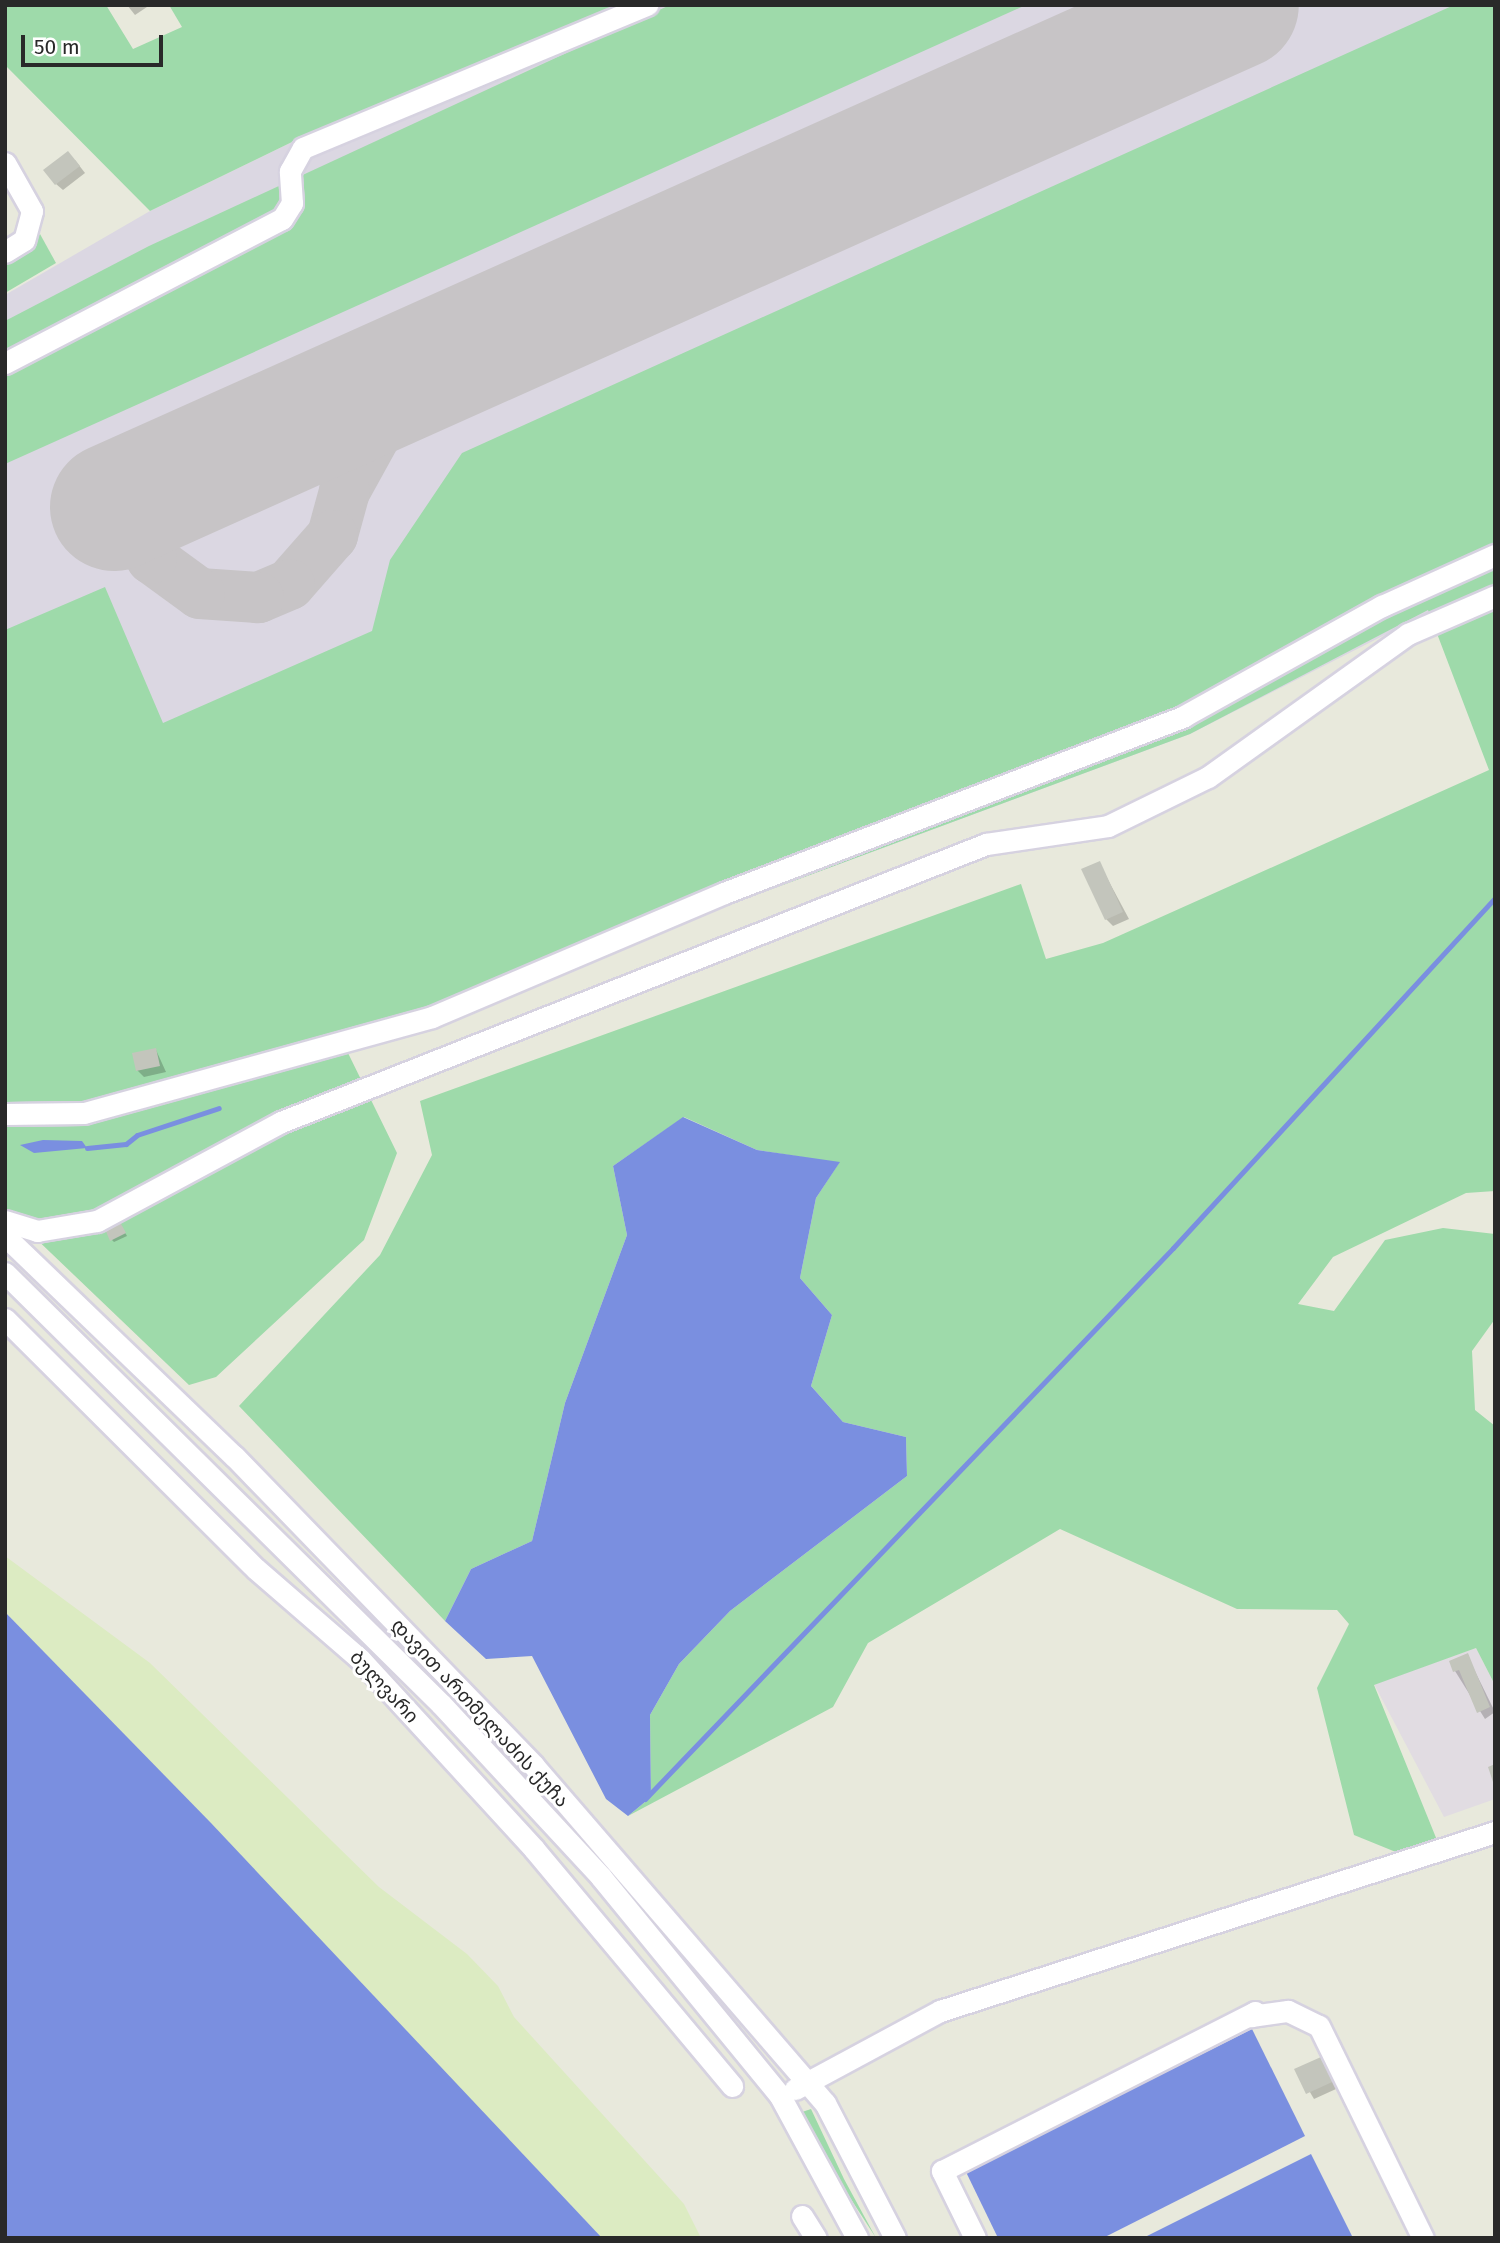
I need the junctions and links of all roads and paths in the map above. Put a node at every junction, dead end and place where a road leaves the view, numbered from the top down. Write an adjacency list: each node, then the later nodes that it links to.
1 (647, 5): 4 (street)
2 (5, 163): 3 (street)
3 (5, 252)
4 (5, 363)
5 (1495, 555): 7 (street)
6 (1495, 596): 8 (street)
7 (5, 1114)
8 (5, 1221)
9 (5, 1237): 13 (street, დავით ართმელაძის ქუჩა)
10 (5, 1273): 15 (street, დავით ართმელაძის ქუჩა)
11 (5, 1319): 14 (street, ბულვარი)
12 (1495, 1832): 13 (street)
13 (804, 2084): 15 (street); 19 (street, დავით ართმელაძის ქუჩა)
14 (732, 2085)
15 (780, 2096): 18 (street, დავით ართმელაძის ქუჩა)
16 (802, 2216): 17 (street)
17 (816, 2238)
18 (857, 2238)
19 (895, 2238)
20 (975, 2238): 21 (street)
21 (1423, 2238)

